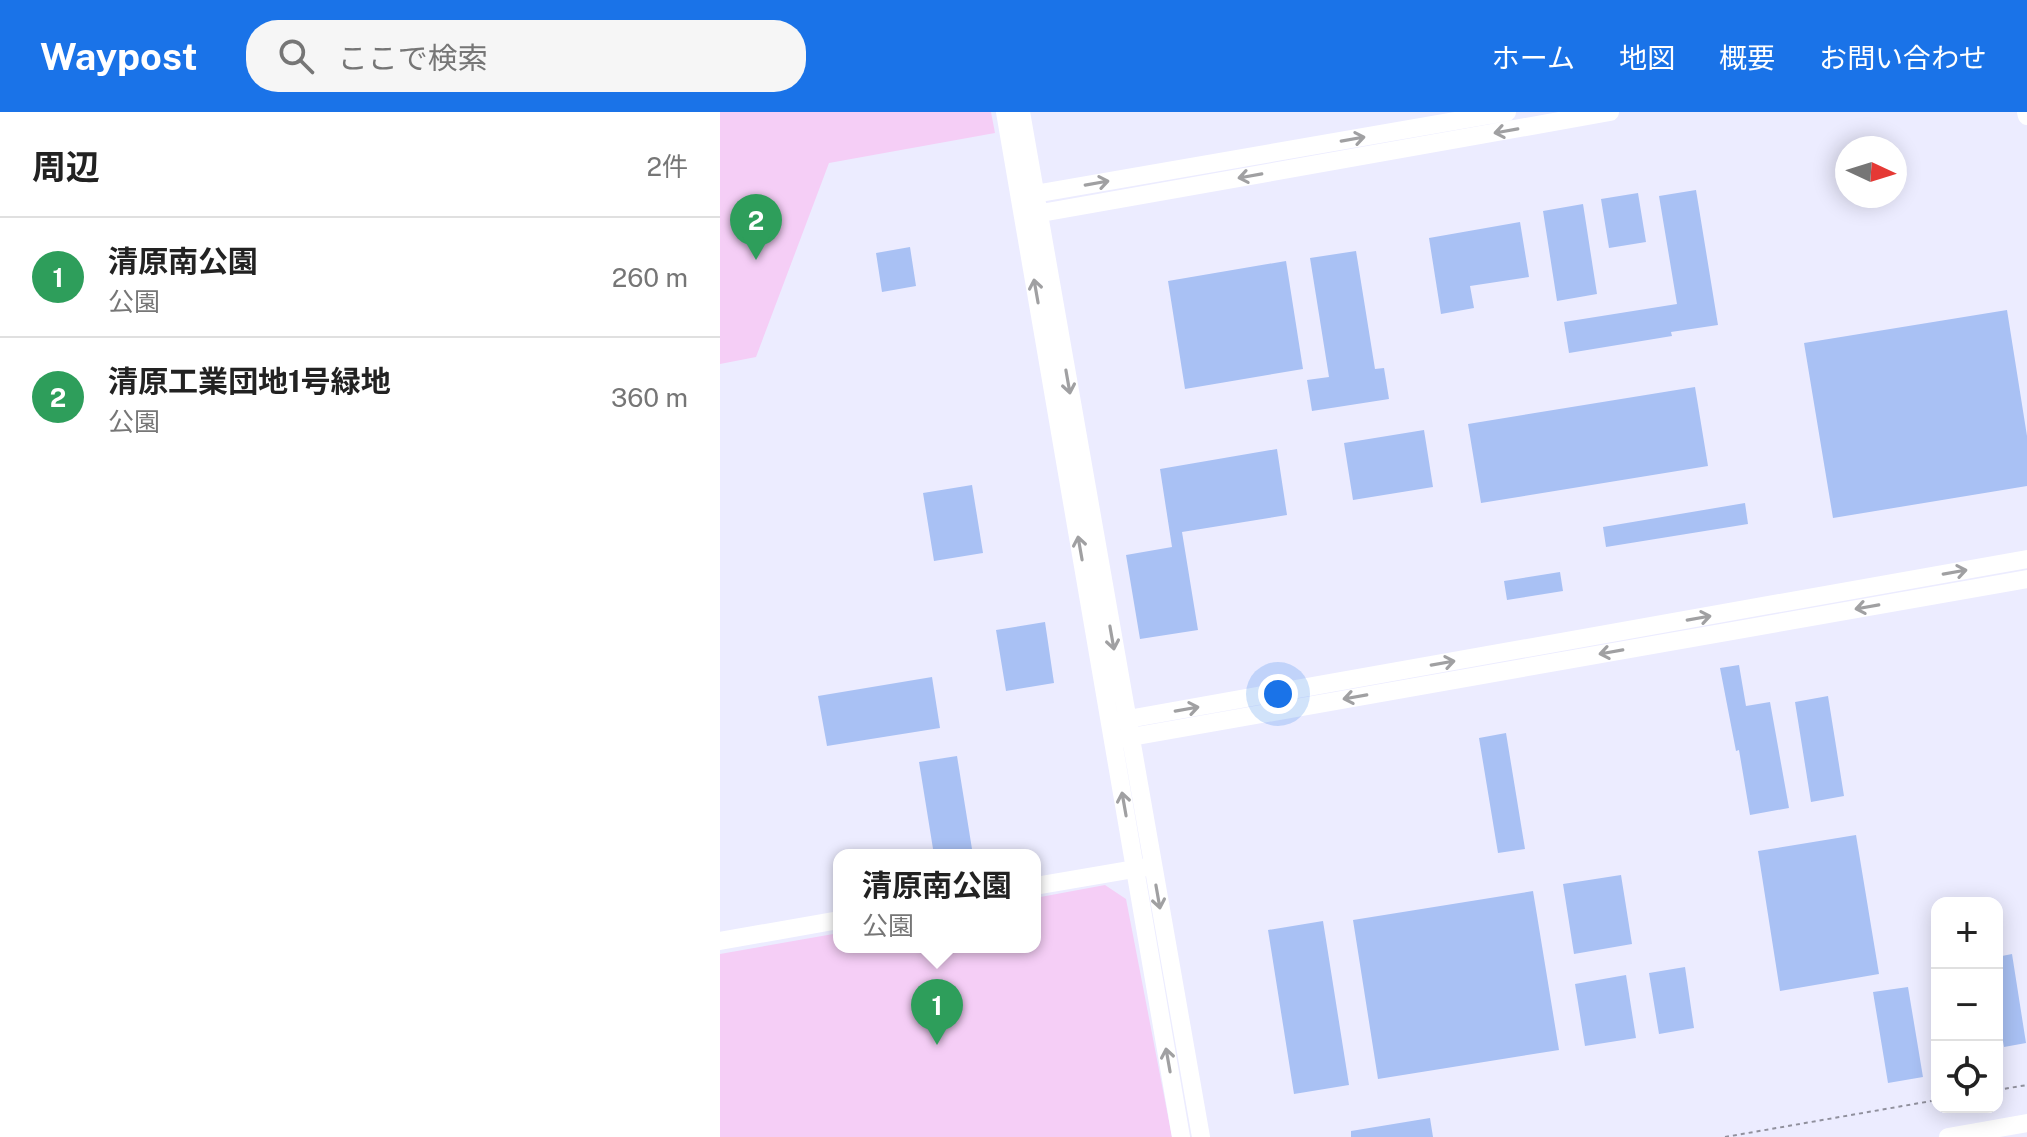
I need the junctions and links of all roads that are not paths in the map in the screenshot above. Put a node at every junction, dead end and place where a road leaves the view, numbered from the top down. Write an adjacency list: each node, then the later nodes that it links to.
1 (1005, 112): 5 (street)
2 (1021, 112): 5 (street)
3 (1507, 112): 5 (street, one-way to 3)
4 (1610, 112): 5 (street, one-way to 5)
5 (1029, 205): 8 (street)
6 (2027, 559): 8 (street, one-way to 6)
7 (2027, 579): 8 (street, one-way to 8)
8 (1120, 730): 9 (street)
9 (1144, 868): 10 (street); 14 (street, one-way to 9); 15 (street, one-way to 15)
10 (1041, 885)
11 (833, 921): 12 (street)
12 (720, 941)
13 (2027, 1123): 16 (street)
14 (1181, 1137)
15 (1201, 1137)
16 (1948, 1137)

